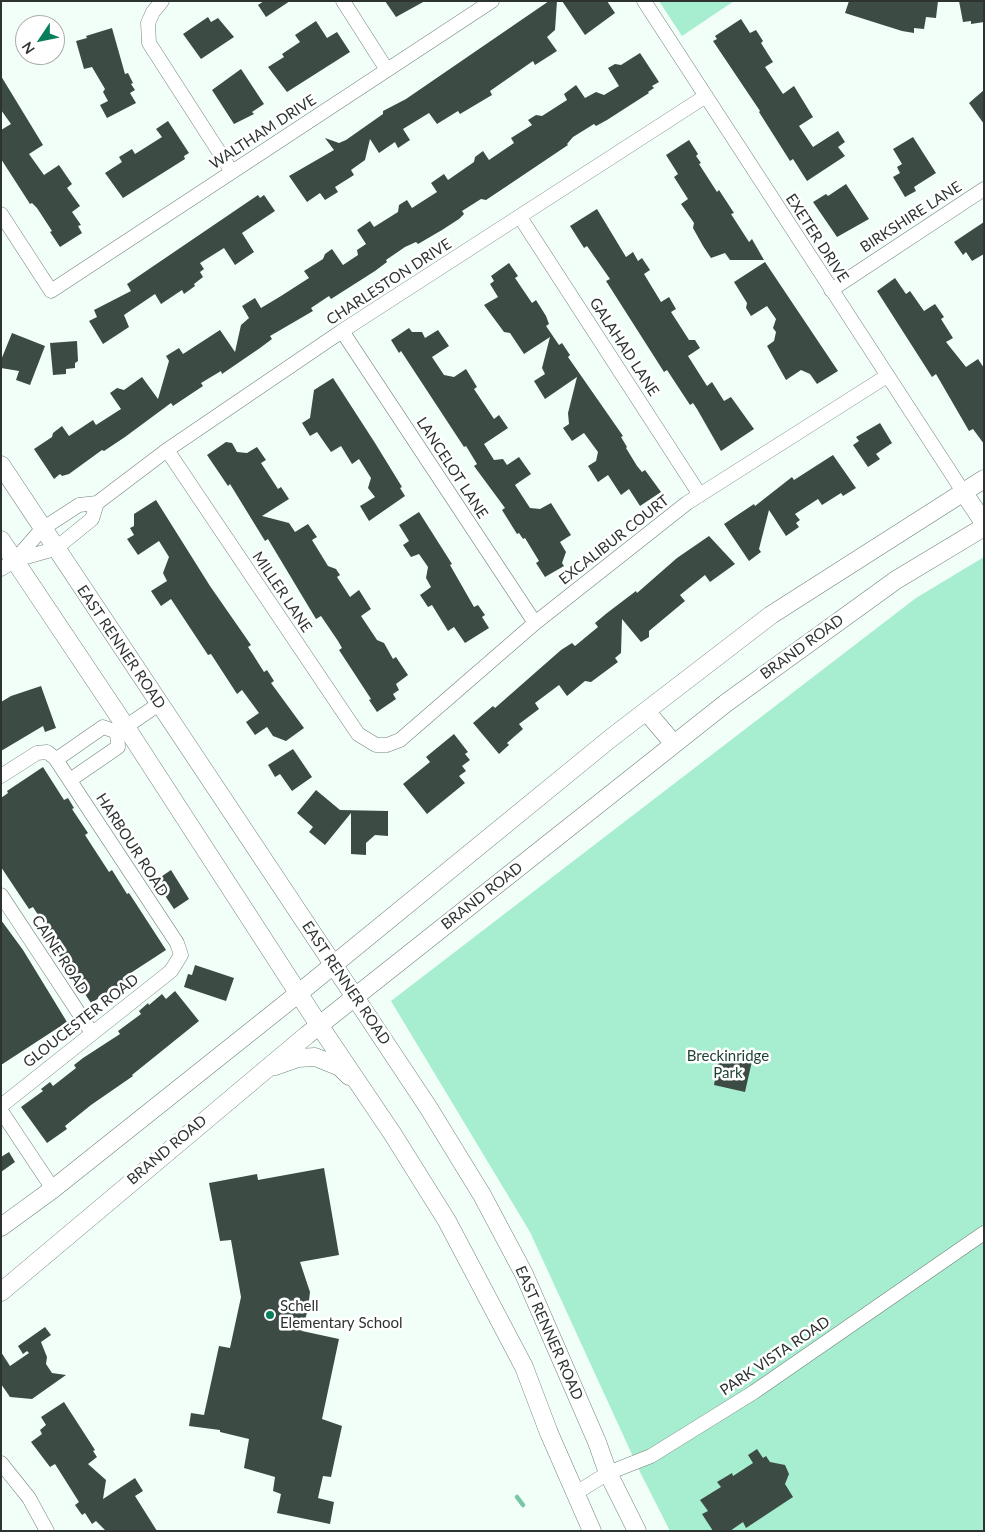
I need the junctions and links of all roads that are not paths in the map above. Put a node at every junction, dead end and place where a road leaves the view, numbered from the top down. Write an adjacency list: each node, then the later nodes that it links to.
1 (162, 1): 7 (street)
2 (343, 1): 5 (street)
3 (492, 1): 5 (street, WALTHAM DRIVE)
4 (644, 1): 6 (street, EXETER DRIVE)
5 (387, 70): 7 (street, WALTHAM DRIVE)
6 (706, 96): 10 (street, CHARLESTON DRIVE); 11 (street, EXETER DRIVE)
7 (232, 172): 9 (street, WALTHAM DRIVE)
8 (984, 189): 11 (street, BIRKSHIRE LANE)
9 (1, 214)
10 (520, 217): 12 (street, CHARLESTON DRIVE); 18 (street, GALAHAD LANE)
11 (831, 290): 13 (street, EXETER DRIVE)
12 (342, 331): 14 (street, CHARLESTON DRIVE); 26 (street, LANCELOT LANE)
13 (887, 376): 17 (street, EXETER DRIVE); 18 (street, EXCALIBUR COURT)
14 (168, 450): 19 (street, CHARLESTON DRIVE); 31 (street, MILLER LANE)
15 (1, 465): 22 (main road, EAST RENNER ROAD)
16 (984, 479): 17 (main road)
17 (964, 493): 20 (main road); 28 (main road)
18 (700, 495): 26 (street, EXCALIBUR COURT)
19 (97, 503): 22 (street, CHARLESTON DRIVE); 24 (street, CHARLESTON DRIVE)
20 (984, 523)
21 (984, 527): 30 (main road, BRAND ROAD)
22 (42, 529): 24 (main road, EAST RENNER ROAD); 25 (street, CHARLESTON DRIVE)
23 (1, 540): 25 (main road)
24 (55, 549): 25 (street, CHARLESTON DRIVE); 27 (main road, EAST RENNER ROAD)
25 (8, 565): 29 (main road)
26 (535, 623): 31 (street, EXCALIBUR COURT)
27 (159, 704): 29 (street); 37 (main road, EAST RENNER ROAD)
28 (646, 711): 30 (main road); 37 (main road)
29 (122, 729): 32 (street); 34 (street); 38 (main road)
30 (674, 744): 39 (main road, BRAND ROAD)
31 (376, 745)
32 (52, 756): 33 (street); 34 (street, HARBOUR ROAD)
33 (1, 776)
34 (70, 780): 36 (street, HARBOUR ROAD)
35 (1, 896): 41 (street, CAINE ROAD)
36 (180, 960): 41 (street, GLOUCESTER ROAD)
37 (334, 964): 38 (main road); 39 (main road, EAST RENNER ROAD)
38 (298, 993): 40 (main road); 46 (main road)
39 (354, 996): 40 (main road, BRAND ROAD); 51 (main road, EAST RENNER ROAD)
40 (319, 1025): 42 (main road, BRAND ROAD); 43 (main road)
41 (92, 1033): 44 (street, GLOUCESTER ROAD)
42 (264, 1069): 43 (main road); 49 (main road, BRAND ROAD)
43 (360, 1086): 52 (main road)
44 (1, 1106)
45 (1, 1111): 46 (street)
46 (53, 1189): 47 (main road)
47 (1, 1227)
48 (984, 1233): 51 (street, PARK VISTA ROAD)
49 (1, 1292)
50 (1, 1463): 53 (street)
51 (608, 1473): 52 (street, PARK VISTA ROAD); 55 (main road, EAST RENNER ROAD)
52 (576, 1492): 54 (main road)
53 (47, 1531)
54 (592, 1531)
55 (637, 1531)

